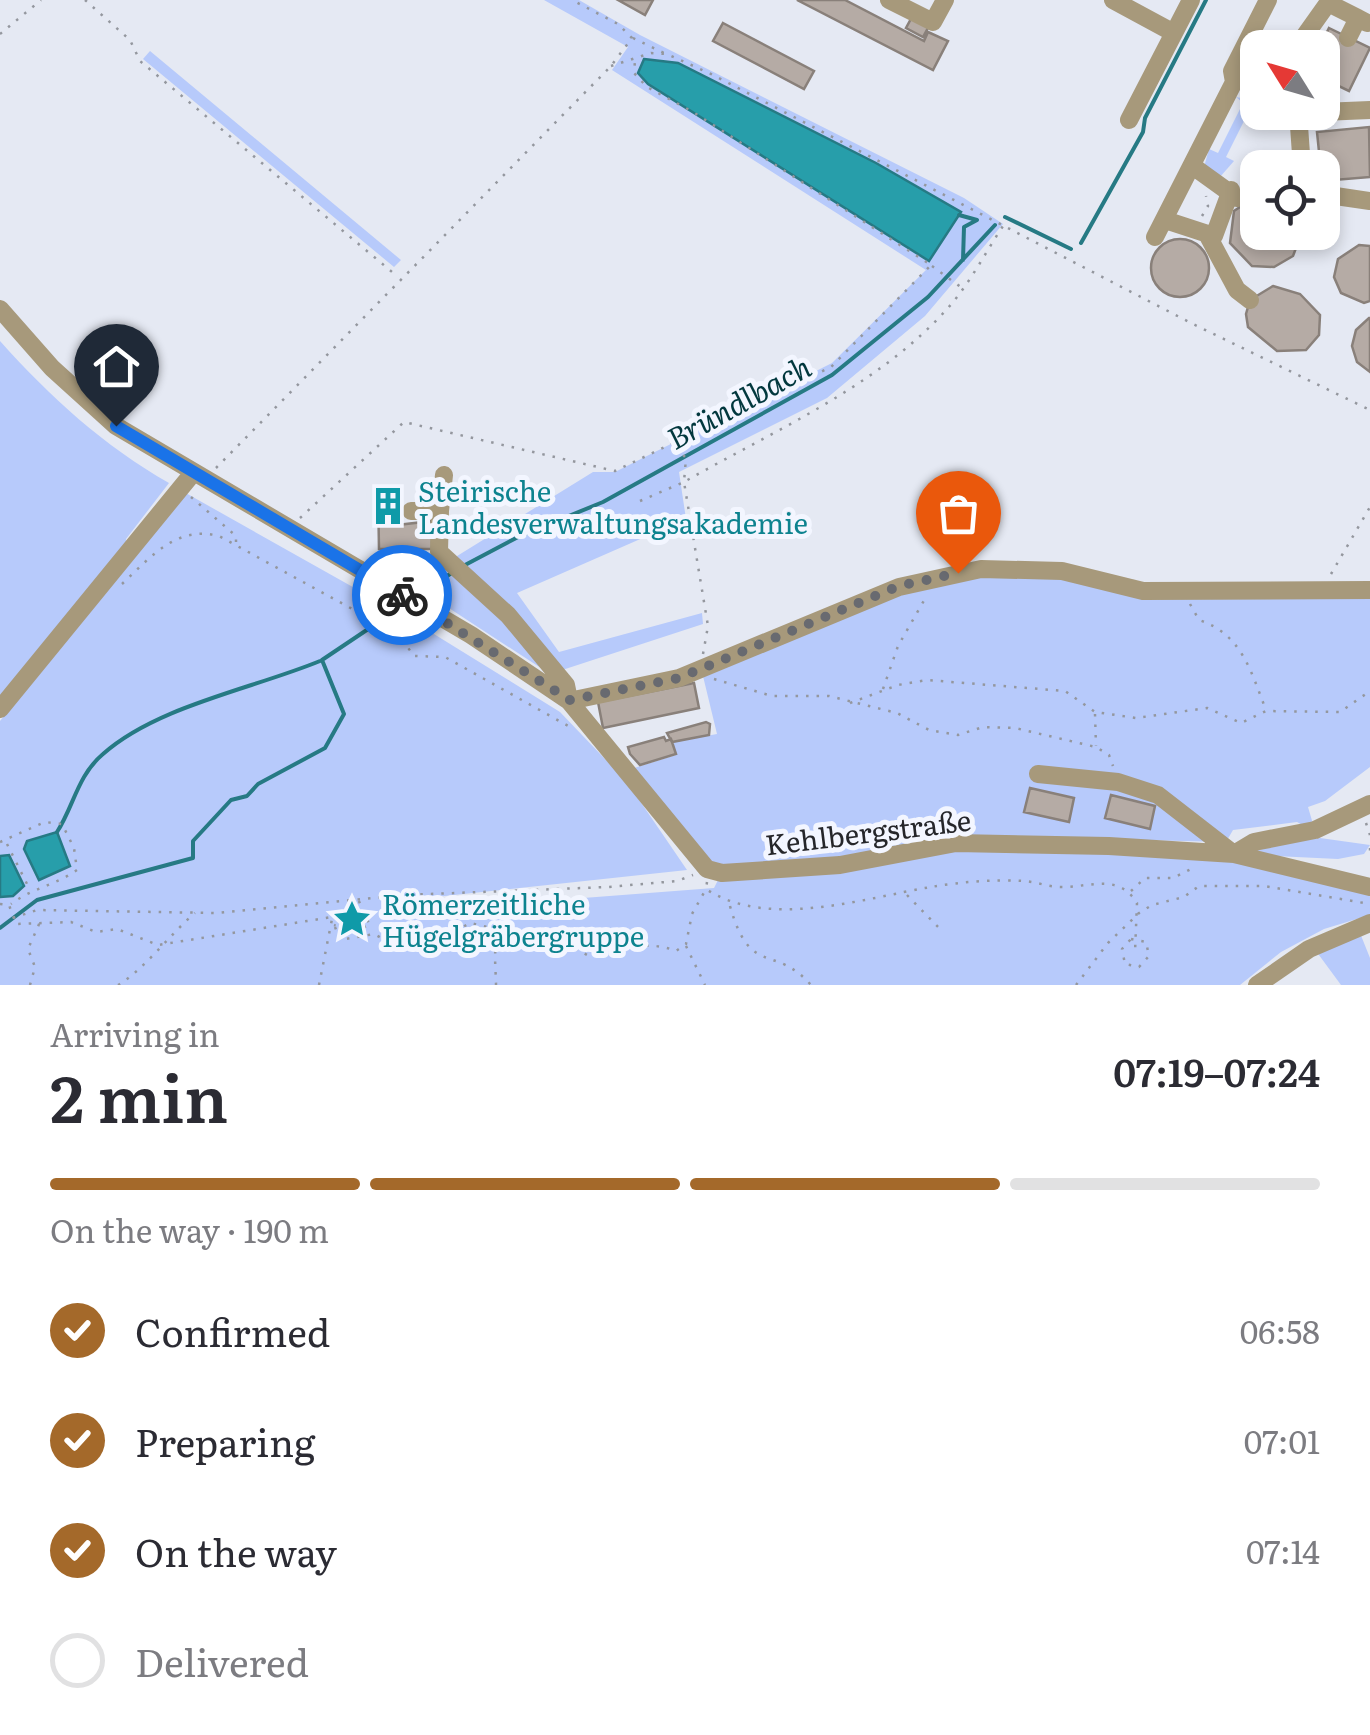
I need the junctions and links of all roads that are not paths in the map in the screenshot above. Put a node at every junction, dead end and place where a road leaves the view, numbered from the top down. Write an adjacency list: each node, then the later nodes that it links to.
1 (889, 0): 2 (street)
2 (944, 0)
3 (1114, 0): 8 (street)
4 (1191, 0): 8 (street)
5 (1268, 0): 13 (street)
6 (1366, 21): 7 (street); 9 (street)
7 (1309, 30)
8 (1174, 32): 12 (street)
9 (1348, 38)
10 (1370, 110): 11 (street)
11 (1340, 111)
12 (1129, 120)
13 (1200, 172): 16 (street); 16 (street)
14 (1340, 197): 15 (street)
15 (1370, 201)
16 (1200, 232): 17 (street)
17 (1250, 300)
18 (0, 309): 20 (street)
19 (444, 475): 21 (street)
20 (199, 477): 24 (street); 25 (street)
21 (440, 510): 22 (street); 24 (street)
22 (411, 511)
23 (1370, 590): 24 (street)
24 (570, 700): 28 (street, Kehlbergstraße)
25 (0, 709)
26 (1038, 774): 28 (street)
27 (1370, 804): 28 (street)
28 (1230, 854): 29 (street, Kehlbergstraße)
29 (1370, 887)
30 (1370, 923): 31 (street)
31 (1257, 985)

